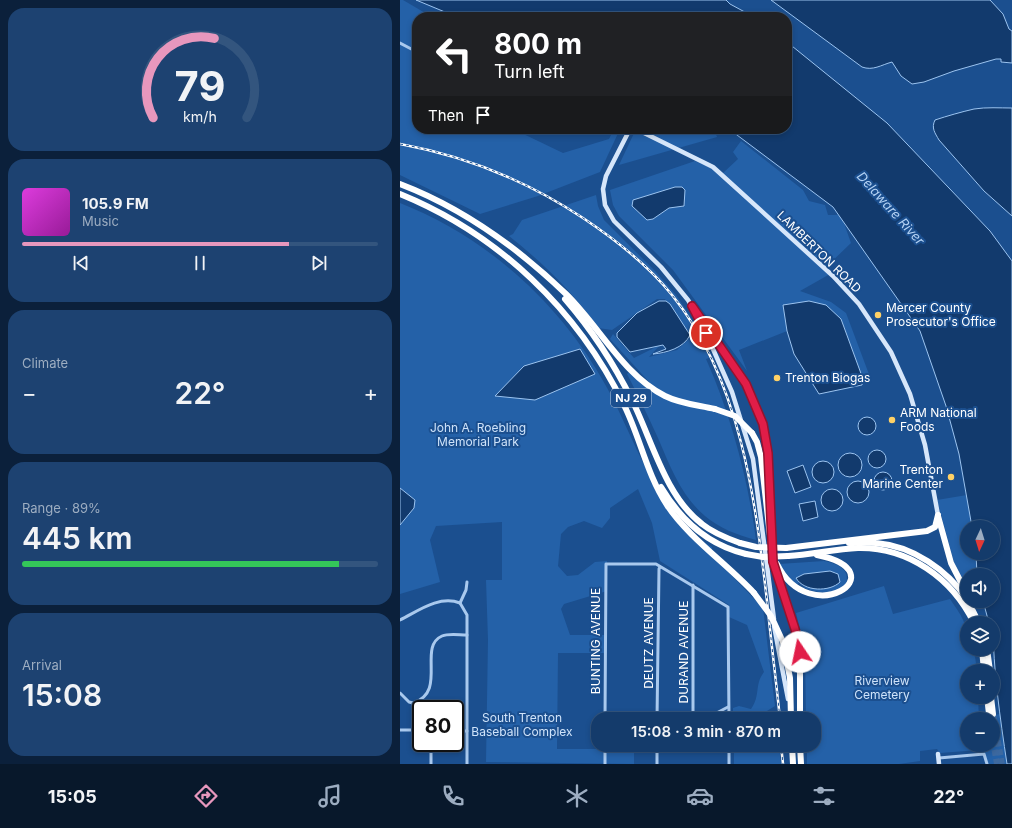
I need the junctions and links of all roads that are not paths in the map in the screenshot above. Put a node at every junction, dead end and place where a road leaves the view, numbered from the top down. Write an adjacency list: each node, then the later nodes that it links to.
1 (400, 43): 2 (street)
2 (412, 49)
3 (628, 134): 8 (street)
4 (646, 134): 10 (street, LAMBERTON ROAD)
5 (400, 184): 7 (highway, NJ 29)
6 (400, 194): 9 (highway, NJ 29)
7 (515, 250): 11 (highway, NJ 29, bridge); 12 (highway, bridge)
8 (692, 306): 12 (street); 39 (street)
9 (644, 451): 14 (highway, NJ 29, bridge); 40 (highway, bridge)
10 (938, 515): 11 (highway); 16 (highway)
11 (831, 543): 19 (highway, NJ 29)
12 (772, 545): 13 (highway)
13 (772, 553): 14 (highway); 41 (highway)
14 (812, 554): 24 (highway, NJ 29)
15 (660, 567): 18 (street); 34 (street, BUNTING AVENUE); 35 (street, DEUTZ AVENUE)
16 (960, 581)
17 (467, 582): 20 (street)
18 (693, 585): 33 (street); 36 (street, DURAND AVENUE)
19 (960, 590)
20 (460, 603): 26 (street); 27 (street)
21 (972, 608): 23 (highway, NJ 29)
22 (974, 608): 23 (highway)
23 (975, 613): 25 (highway, NJ 29)
24 (970, 616)
25 (976, 616)
26 (400, 620)
27 (467, 635): 29 (street); 44 (street)
28 (400, 693): 30 (street)
29 (417, 700)
30 (412, 703)
31 (989, 704): 32 (highway)
32 (991, 704)
33 (728, 707): 37 (street); 38 (street)
34 (605, 712)
35 (657, 712)
36 (693, 712)
37 (718, 712)
38 (728, 712)
39 (790, 712)
40 (791, 712)
41 (800, 712)
42 (400, 730): 43 (street)
43 (412, 730)
44 (467, 731): 53 (street)
45 (431, 752): 52 (street)
46 (605, 752): 54 (street)
47 (657, 752): 55 (street)
48 (729, 752): 56 (street)
49 (792, 752): 57 (highway)
50 (800, 752): 58 (highway)
51 (938, 756): 59 (street); 60 (street)
52 (431, 764)
53 (467, 764)
54 (605, 764)
55 (657, 764)
56 (729, 764)
57 (793, 764)
58 (801, 764)
59 (939, 764)
60 (987, 764)

